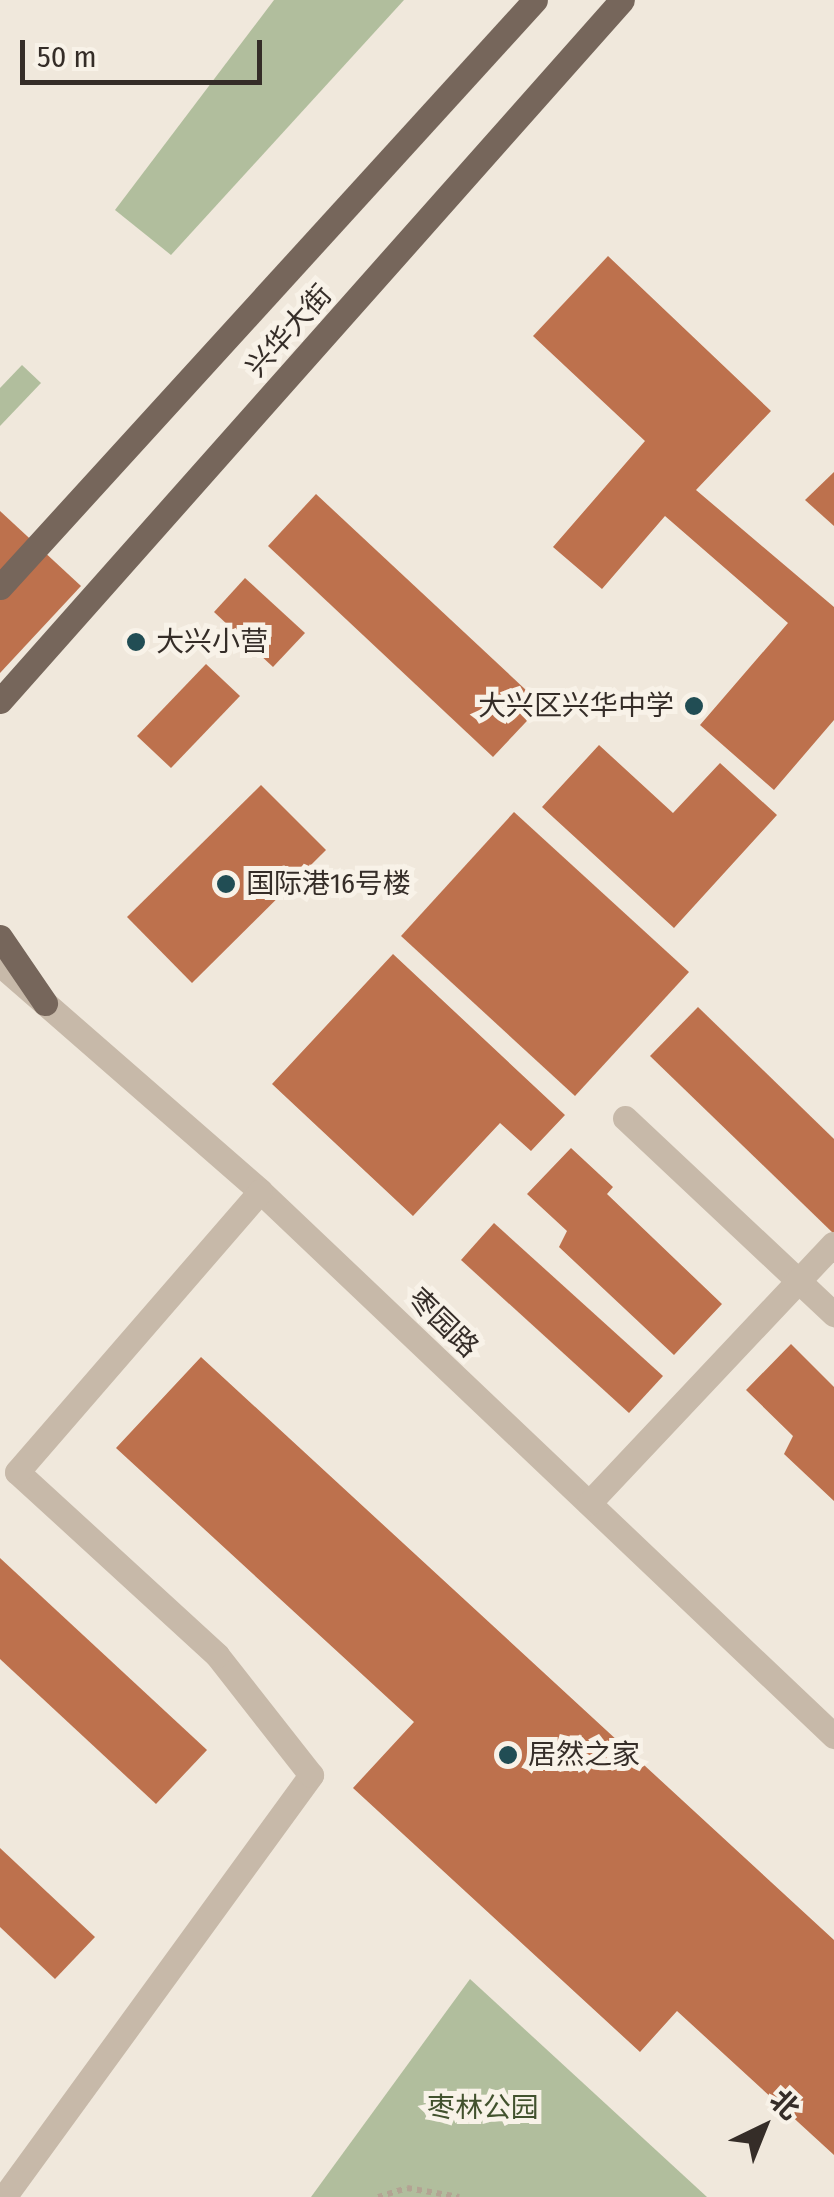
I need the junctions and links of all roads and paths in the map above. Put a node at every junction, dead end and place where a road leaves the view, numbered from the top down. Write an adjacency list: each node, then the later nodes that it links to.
1 (535, 0): 3 (main road, 兴华大街)
2 (622, 0): 4 (main road, 兴华大街)
3 (0, 587)
4 (0, 701)
5 (0, 937): 8 (main road)
6 (0, 964): 7 (street, 枣园路)
7 (10, 978): 8 (street, 枣园路)
8 (44, 1003): 10 (street, 枣园路)
9 (625, 1118): 12 (street)
10 (260, 1191): 14 (street, 枣园路); 16 (street)
11 (833, 1244): 12 (street)
12 (798, 1280): 13 (street); 14 (street)
13 (834, 1314)
14 (589, 1503): 15 (street, 枣园路)
15 (834, 1736)
16 (4, 2197)
17 (378, 2197): 18 (path)
18 (460, 2197)

